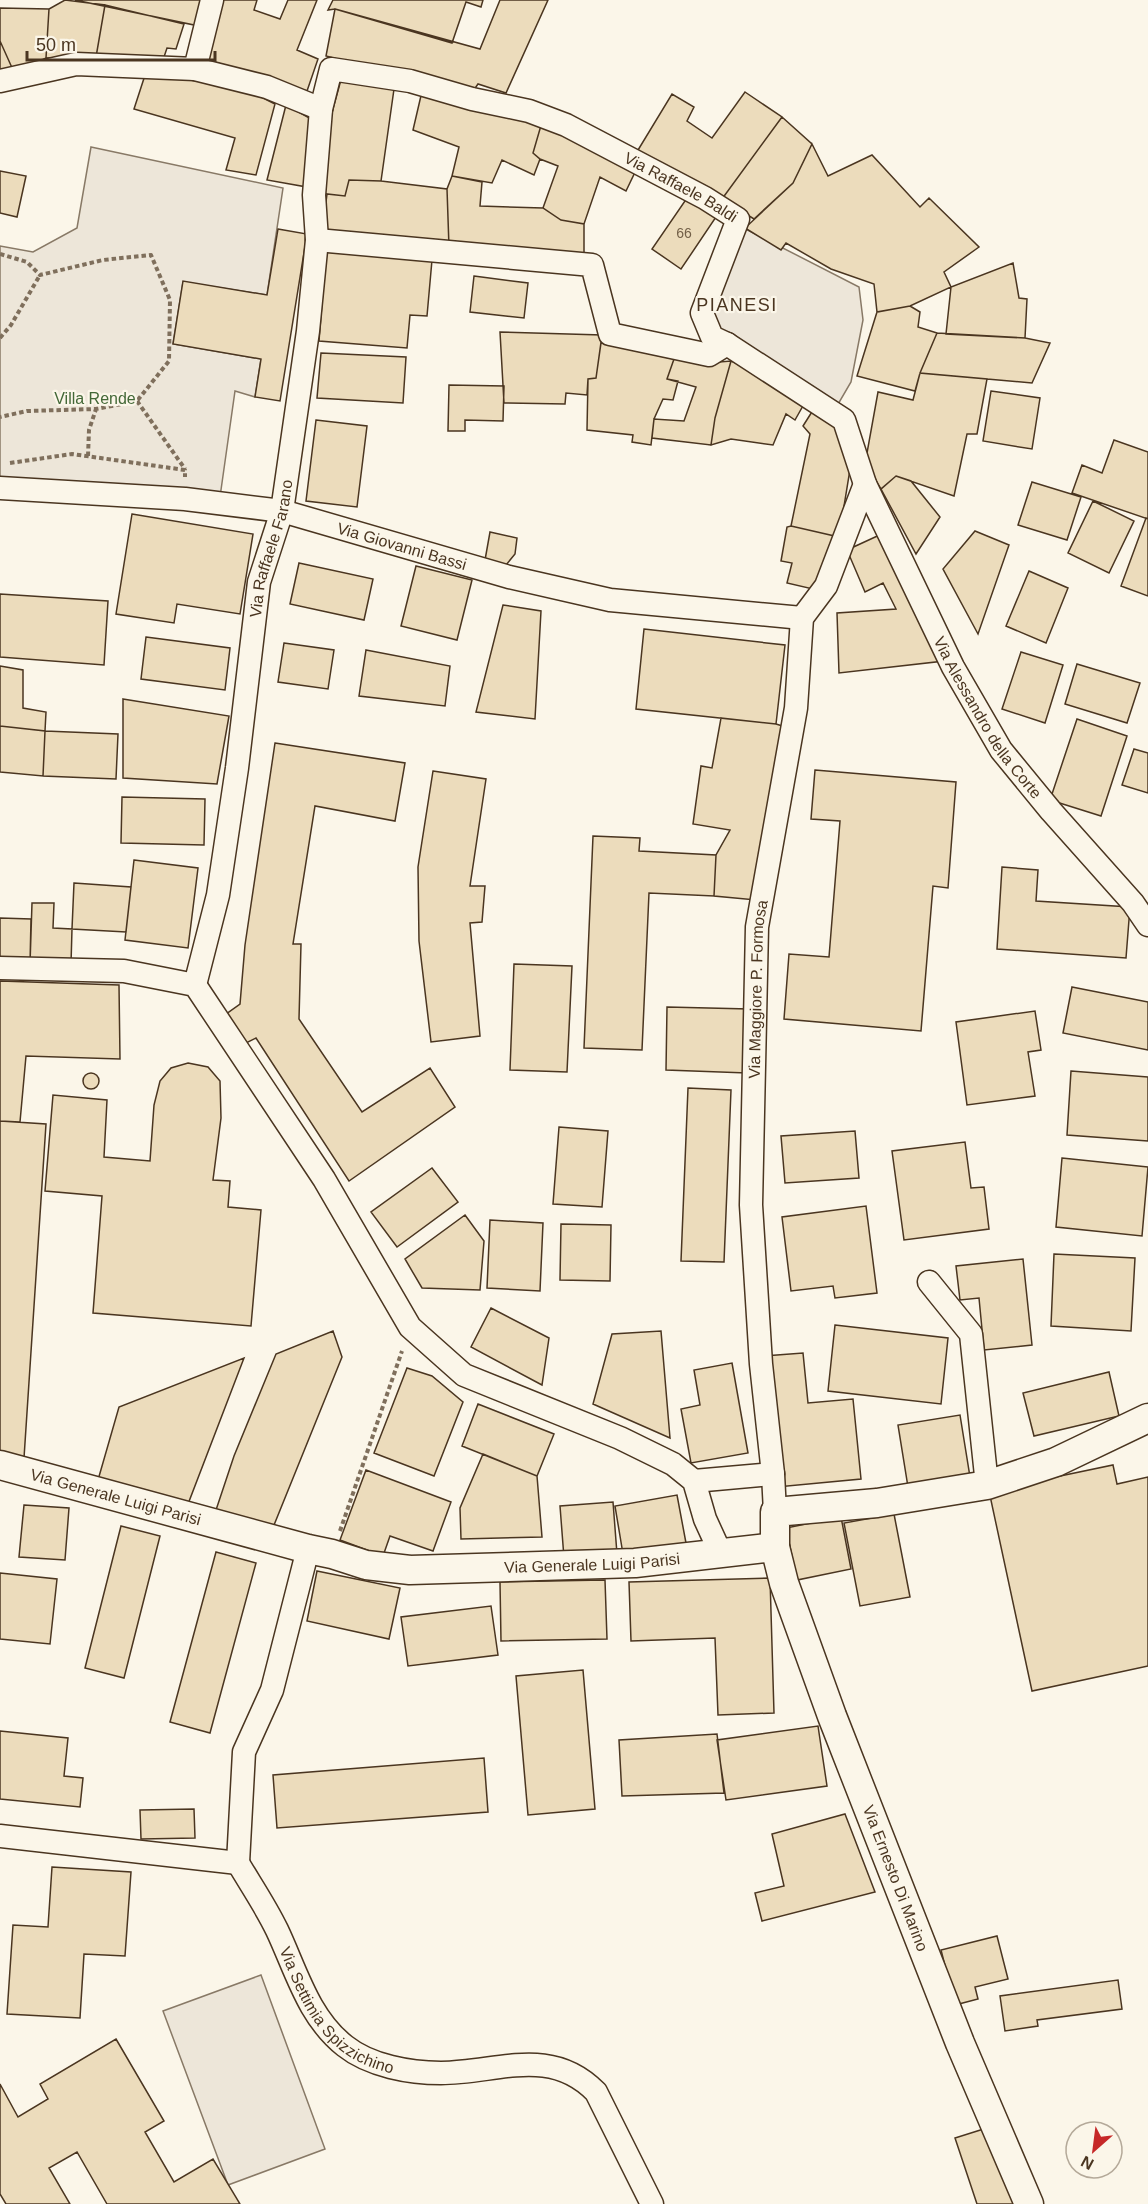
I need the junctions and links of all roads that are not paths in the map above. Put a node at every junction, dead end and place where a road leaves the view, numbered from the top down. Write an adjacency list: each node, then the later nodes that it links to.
1 (212, 0): 2 (street)
2 (195, 69): 3 (street); 4 (street)
3 (0, 81)
4 (321, 110): 5 (street, Via Raffaele Farano); 6 (street, Via Raffaele Baldi)
5 (317, 240): 6 (street); 9 (street, Via Raffaele Farano)
6 (727, 344): 7 (street, Via Raffaele Baldi)
7 (865, 484): 10 (street); 11 (street, Via Alessandro della Corte)
8 (0, 488): 9 (street, Via Giovanni Bassi)
9 (282, 511): 10 (street, Via Giovanni Bassi); 13 (street, Via Raffaele Farano)
10 (802, 618): 17 (street, Via Maggiore P. Formosa)
11 (1148, 925)
12 (0, 968): 13 (street)
13 (195, 985): 18 (street)
14 (929, 1282): 19 (street)
15 (1148, 1418): 19 (street)
16 (0, 1465): 22 (street, Via Generale Luigi Parisi)
17 (773, 1474): 18 (street); 20 (street, Via Maggiore P. Formosa)
18 (694, 1481): 23 (street)
19 (987, 1485): 20 (street)
20 (775, 1512): 21 (street)
21 (775, 1547): 23 (street, Via Generale Luigi Parisi); 27 (street, Via Ernesto Di Marino)
22 (320, 1551): 23 (street, Via Generale Luigi Parisi); 25 (street)
23 (721, 1554)
24 (0, 1836): 25 (street)
25 (238, 1863): 26 (street, Via Settimia Spizzichino)
26 (652, 2204)
27 (1029, 2204)

